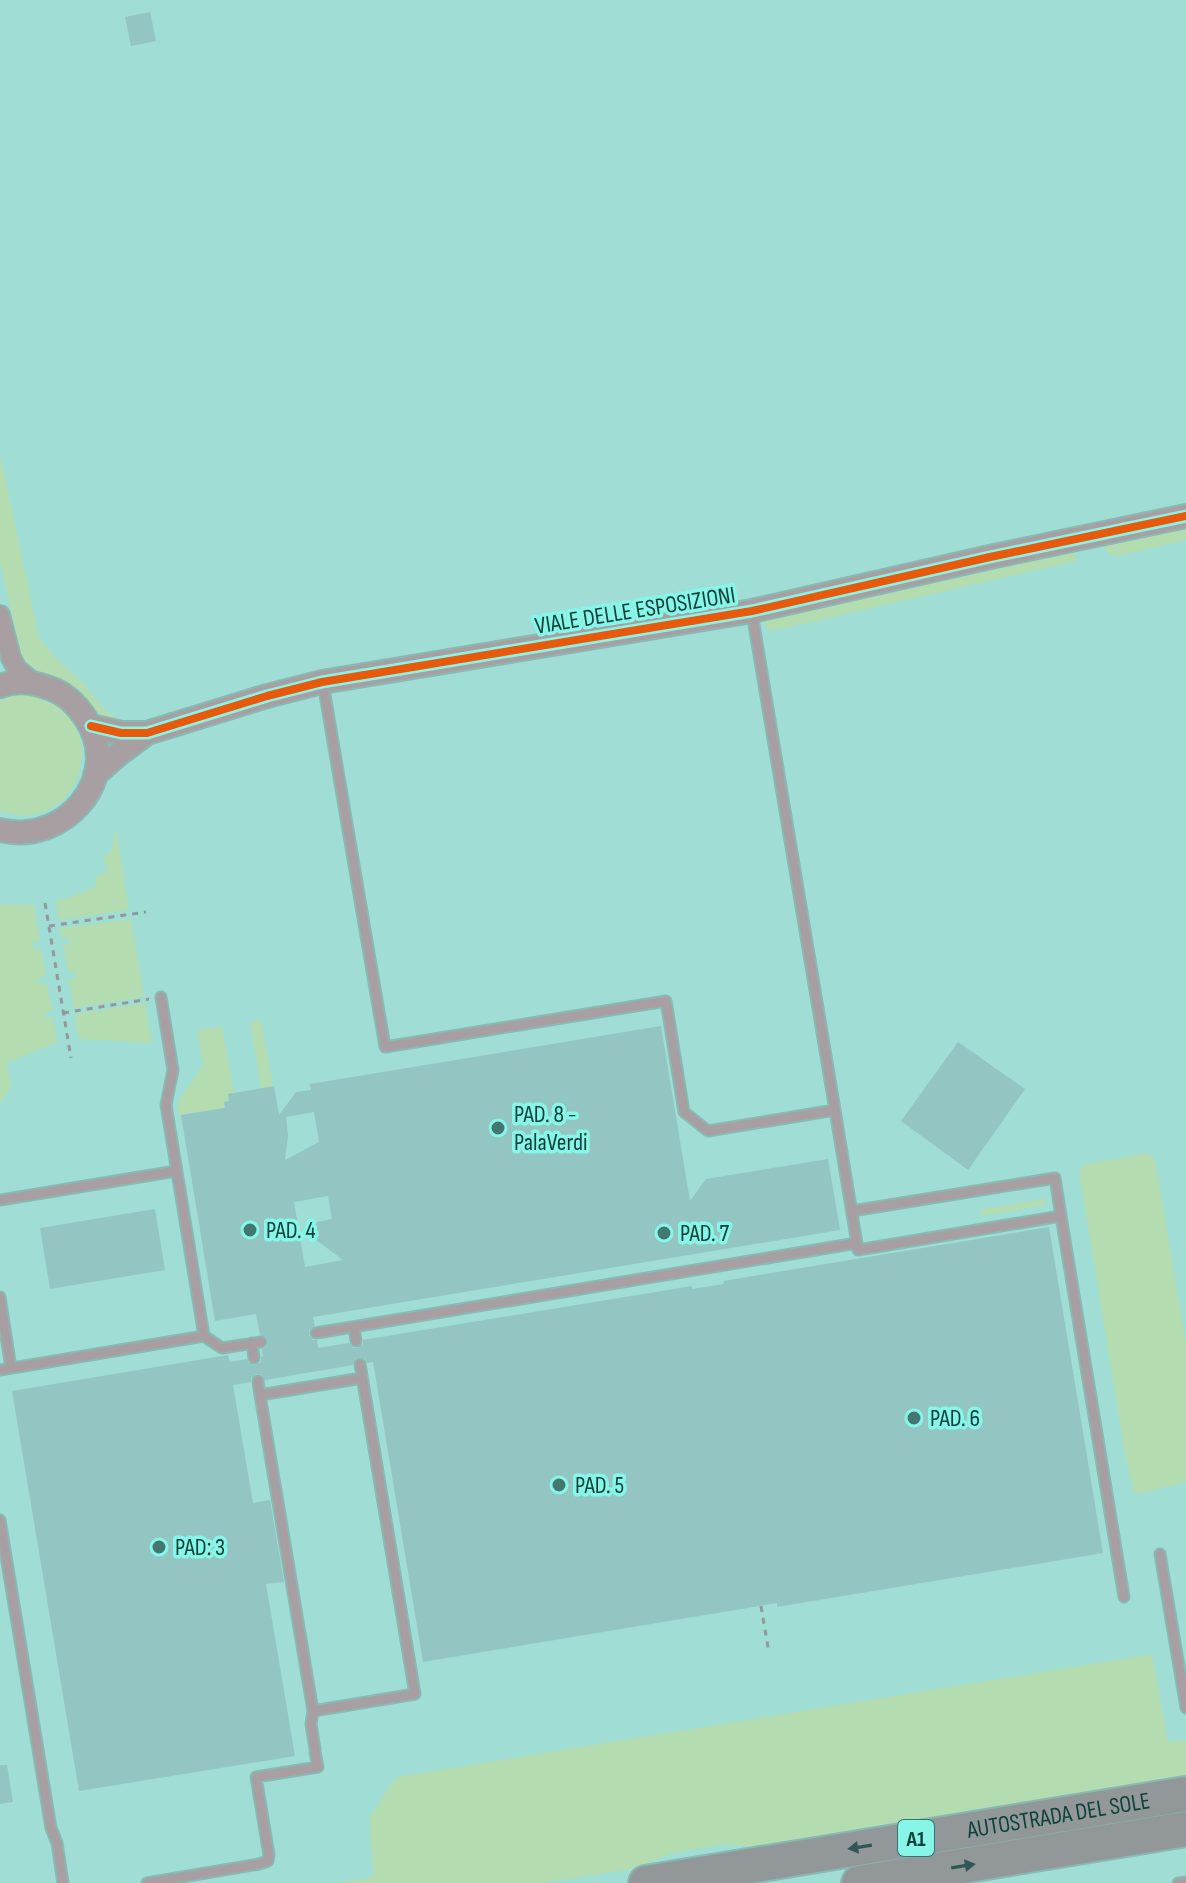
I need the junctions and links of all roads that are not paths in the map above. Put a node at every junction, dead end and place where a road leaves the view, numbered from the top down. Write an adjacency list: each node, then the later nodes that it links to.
1 (1186, 516): 2 (street, VIALE DELLE ESPOSIZIONI)
2 (752, 611): 4 (street, VIALE DELLE ESPOSIZIONI); 12 (lane)
3 (0, 615): 5 (street)
4 (322, 682): 8 (street, VIALE DELLE ESPOSIZIONI); 12 (lane)
5 (34, 683): 6 (street); 7 (street)
6 (0, 686)
7 (91, 726): 8 (street, VIALE DELLE ESPOSIZIONI); 9 (street)
8 (147, 733): 9 (street, VIALE DELLE ESPOSIZIONI)
9 (95, 775): 10 (street, VIALE DELLE ESPOSIZIONI)
10 (0, 830)
11 (161, 997): 13 (lane)
12 (835, 1110): 15 (lane)
13 (176, 1171): 14 (lane); 21 (lane)
14 (0, 1200)
15 (852, 1211): 16 (lane); 17 (lane)
16 (1061, 1216): 17 (lane); 32 (lane)
17 (857, 1243): 19 (lane)
18 (0, 1297): 25 (lane)
19 (354, 1327): 20 (lane); 22 (lane)
20 (316, 1333)
21 (204, 1336): 23 (lane); 25 (lane)
22 (356, 1341)
23 (254, 1358)
24 (360, 1364): 27 (lane)
25 (11, 1368): 26 (lane)
26 (0, 1370)
27 (362, 1378): 29 (lane); 34 (lane)
28 (258, 1381): 29 (lane)
29 (260, 1395): 34 (lane)
30 (0, 1520): 38 (lane)
31 (1160, 1554): 33 (lane)
32 (1124, 1597)
33 (1186, 1708)
34 (313, 1711): 39 (lane)
35 (1186, 1794): 40 (highway, AUTOSTRADA DEL SOLE / A1, one-way to 40)
36 (1186, 1829): 41 (highway, AUTOSTRADA DEL SOLE / A1, one-way to 36)
37 (1186, 1882): 42 (lane)
38 (63, 1883)
39 (147, 1883)
40 (646, 1883)
41 (859, 1883)
42 (1178, 1883)

